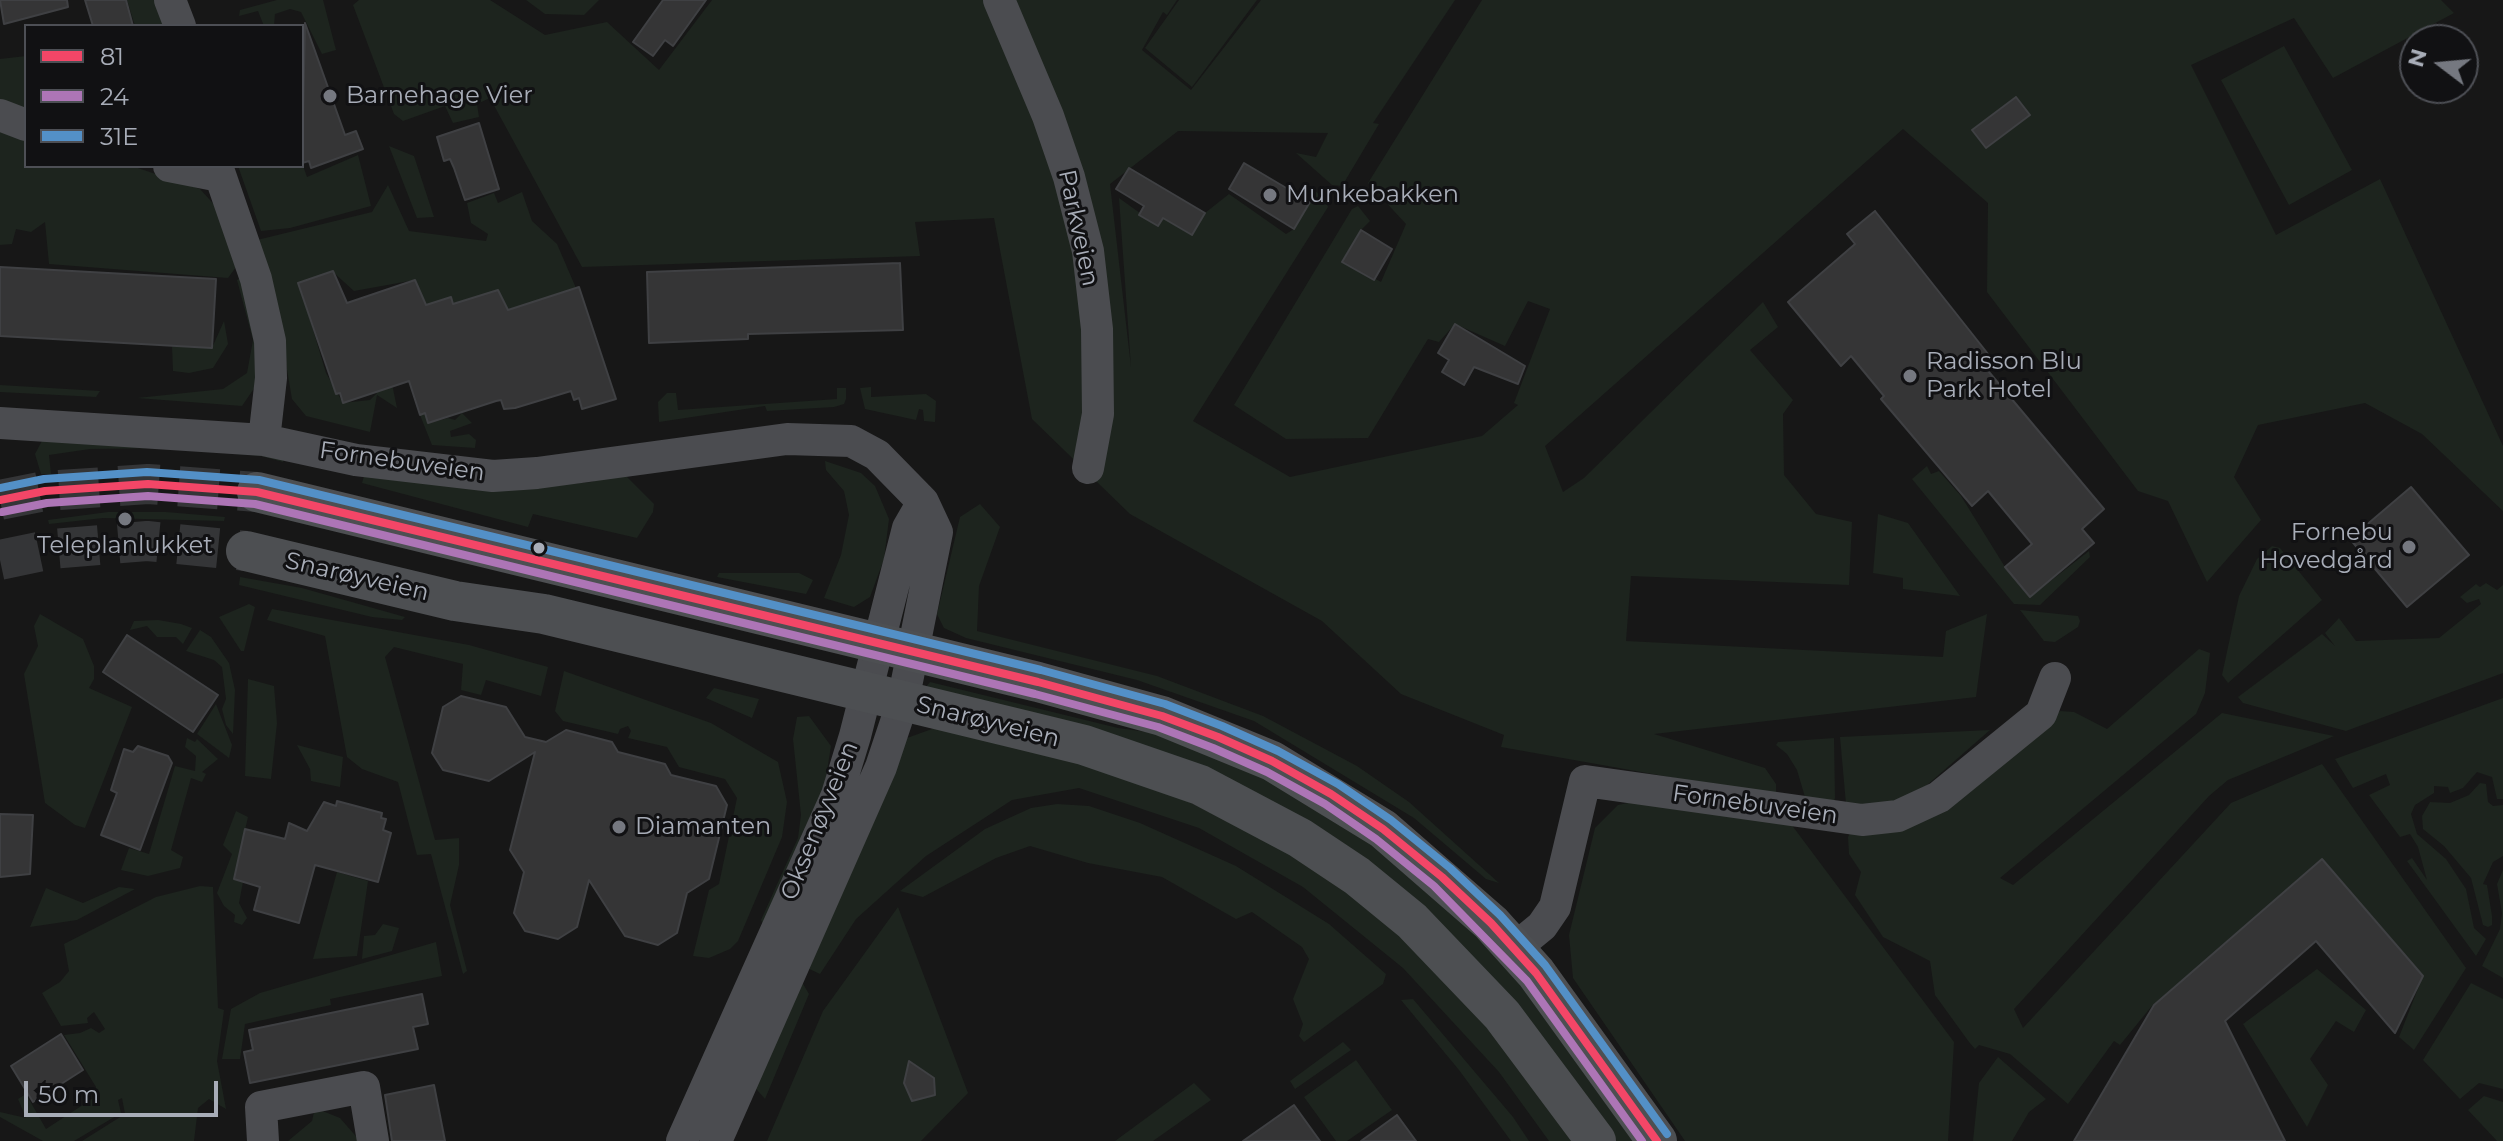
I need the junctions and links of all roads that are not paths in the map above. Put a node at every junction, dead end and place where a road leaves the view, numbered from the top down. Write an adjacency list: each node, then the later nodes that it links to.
1 (170, 0): 3 (street)
2 (999, 0): 10 (street, Parkveien)
3 (179, 24)
4 (0, 115): 5 (street)
5 (24, 124)
6 (189, 168): 7 (street)
7 (218, 171): 9 (street)
8 (0, 423): 9 (street, Fornebuveien)
9 (264, 440): 12 (street, Fornebuveien)
10 (1088, 468)
11 (257, 492): 14 (main road, Snarøyveien)
12 (923, 502): 14 (street, Oksenøyveien)
13 (246, 551): 16 (main road, Snarøyveien)
14 (896, 646): 16 (street, Oksenøyveien); 17 (main road, Snarøyveien)
15 (2055, 678): 17 (street, Fornebuveien)
16 (885, 697): 20 (street, Oksenøyveien); 21 (street, Oksenøyveien); 22 (main road, Snarøyveien)
17 (1514, 949): 23 (main road, Snarøyveien)
18 (263, 1141): 19 (street)
19 (373, 1141)
20 (682, 1141)
21 (716, 1141)
22 (1596, 1141)
23 (1657, 1141)

